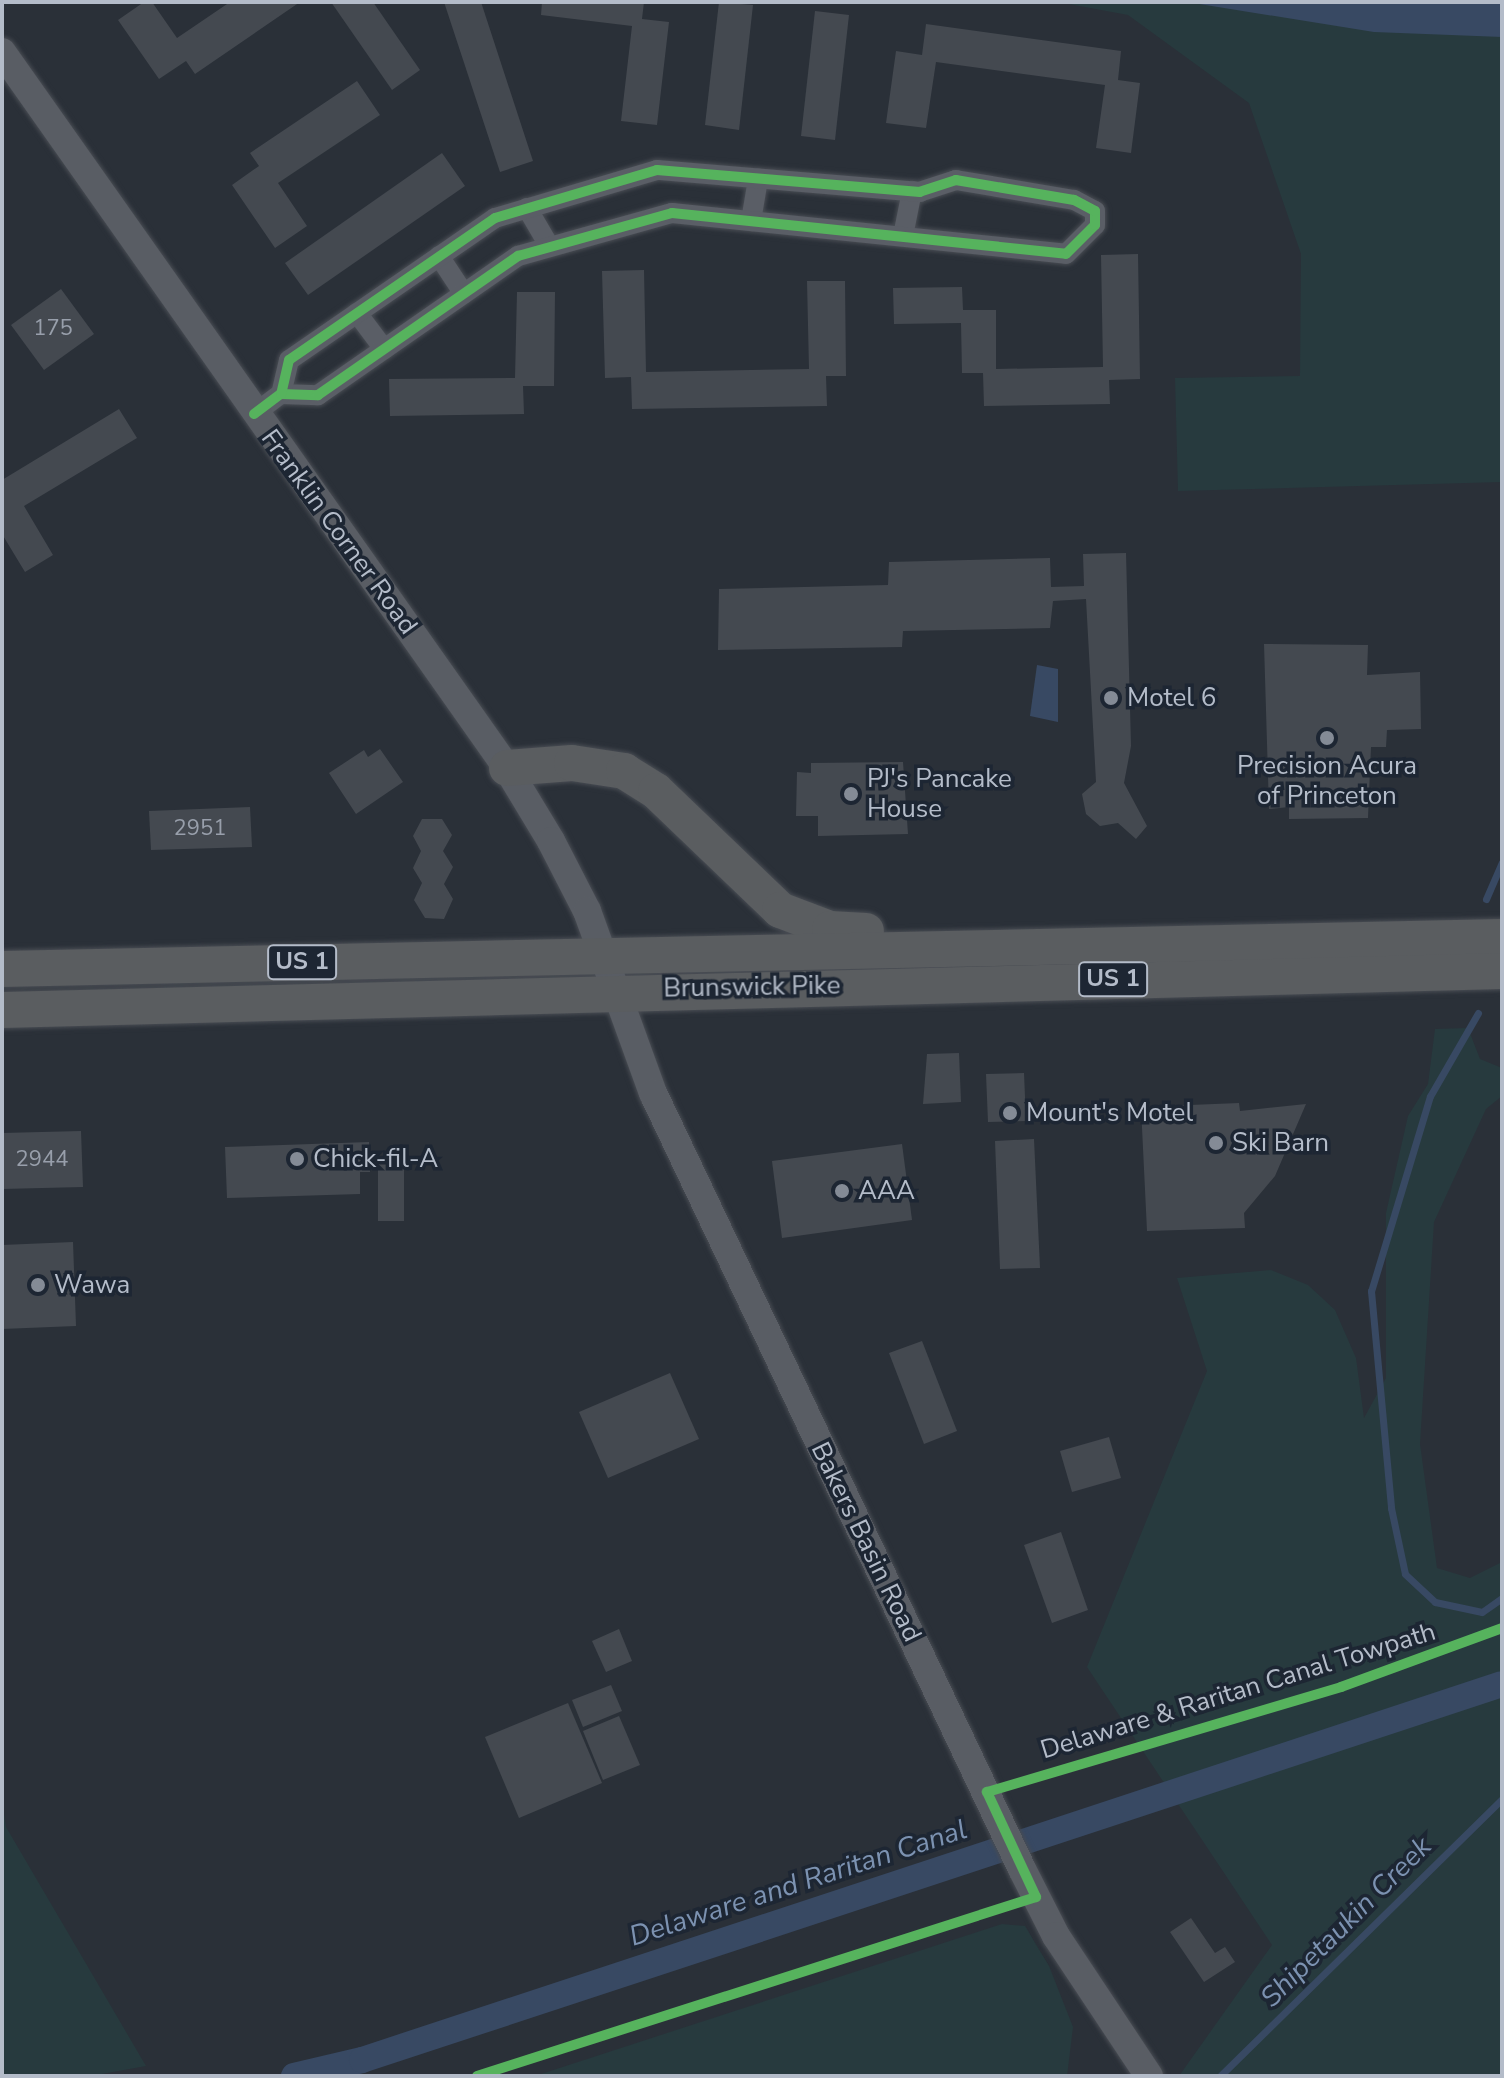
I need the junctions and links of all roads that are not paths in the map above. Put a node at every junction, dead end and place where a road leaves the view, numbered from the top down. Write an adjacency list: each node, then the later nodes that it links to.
1 (2, 52): 13 (main road, Franklin Corner Road)
2 (758, 179): 3 (street); 4 (street); 5 (street)
3 (912, 191): 6 (street); 6 (street)
4 (527, 208): 7 (street); 8 (street)
5 (751, 221): 6 (street); 7 (street)
6 (903, 236)
7 (548, 244): 9 (street)
8 (439, 256): 9 (street); 10 (street)
9 (464, 294): 11 (street)
10 (357, 313): 11 (street); 12 (street)
11 (384, 349): 12 (street)
12 (281, 394): 13 (street)
13 (254, 414): 14 (main road, Franklin Corner Road)
14 (507, 768): 16 (highway); 17 (main road, Franklin Corner Road)
15 (1502, 937): 16 (highway, Brunswick Pike / US 1)
16 (1023, 943): 17 (highway, Brunswick Pike / US 1)
17 (603, 955): 18 (highway, Brunswick Pike / US 1); 20 (main road, Franklin Corner Road)
18 (2, 969)
19 (1502, 971): 20 (highway, Brunswick Pike / US 1)
20 (614, 992): 21 (highway, Brunswick Pike / US 1); 22 (main road, Bakers Basin Road)
21 (2, 1010)
22 (1149, 2076)

